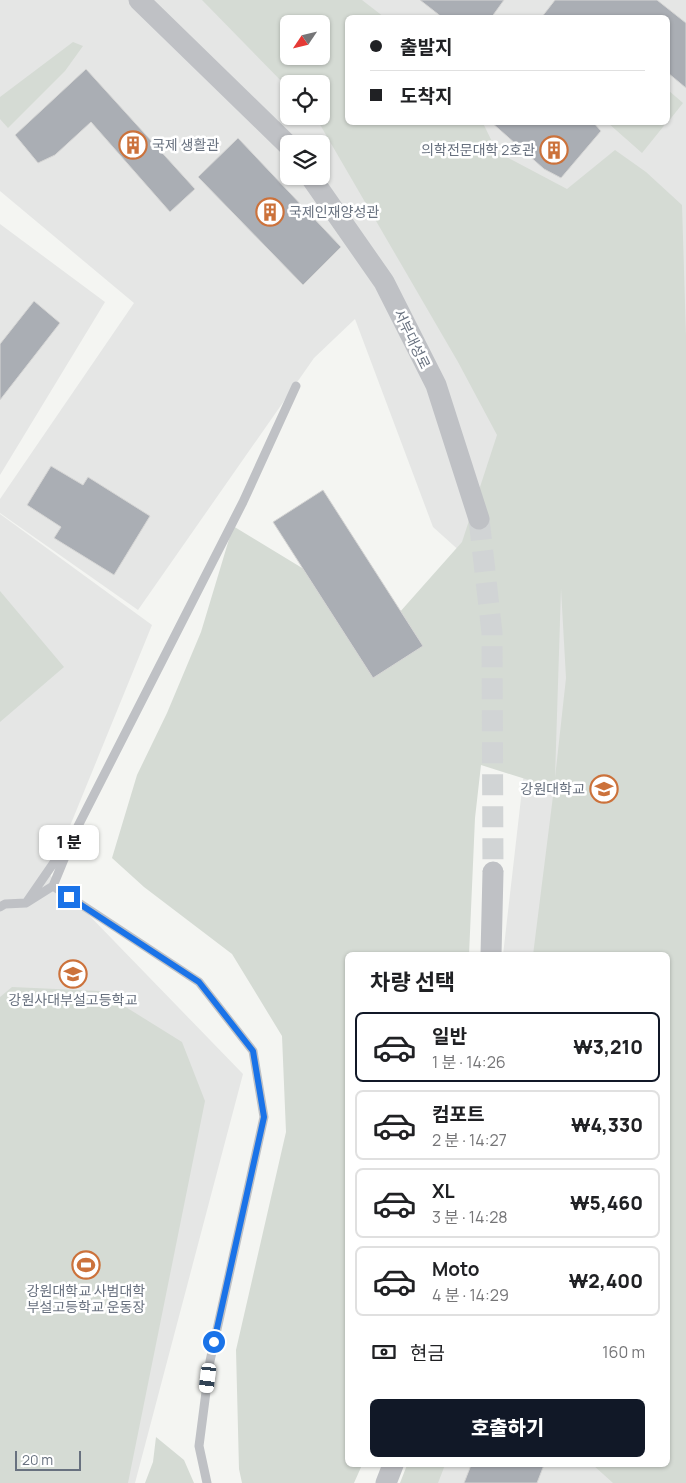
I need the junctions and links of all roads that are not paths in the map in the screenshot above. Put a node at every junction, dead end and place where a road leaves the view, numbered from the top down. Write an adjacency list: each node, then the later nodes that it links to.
1 (139, 0): 2 (street)
2 (280, 137)
3 (316, 185): 5 (street, 서부대성로)
4 (296, 386): 6 (lane)
5 (479, 519)
6 (76, 830): 8 (lane); 9 (lane)
7 (493, 872): 11 (street)
8 (53, 886): 9 (lane); 13 (lane)
9 (26, 903): 10 (lane)
10 (0, 907)
11 (492, 952)
12 (392, 1467): 14 (street)
13 (207, 1483)
14 (386, 1483)

